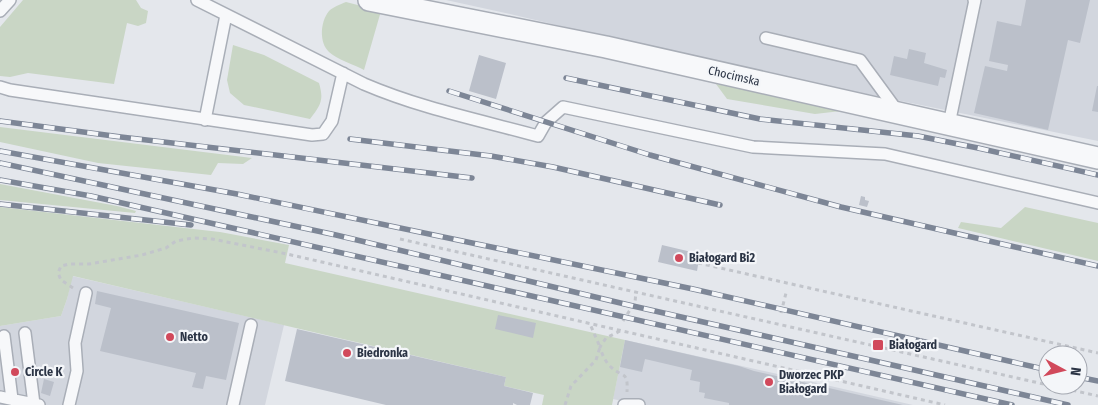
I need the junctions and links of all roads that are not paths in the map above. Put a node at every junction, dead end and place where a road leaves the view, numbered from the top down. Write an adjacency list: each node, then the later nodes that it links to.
1 (10, 0): 5 (lane)
2 (197, 0): 6 (lane)
3 (369, 0): 10 (street, Chocimska)
4 (974, 0): 12 (lane)
5 (0, 11)
6 (226, 15): 8 (lane); 11 (lane)
7 (766, 38): 10 (lane)
8 (343, 73): 11 (lane); 14 (lane)
9 (0, 87): 11 (lane)
10 (899, 113): 12 (street, Chocimska)
11 (205, 120)
12 (949, 124): 13 (street, Chocimska)
13 (1098, 158)
14 (1098, 203)
15 (86, 293): 23 (lane)
16 (251, 325): 24 (lane)
17 (25, 333): 21 (lane)
18 (4, 336): 20 (lane)
19 (0, 396): 20 (lane)
20 (12, 399): 21 (lane)
21 (36, 404)
22 (625, 404): 25 (lane)
23 (69, 405)
24 (233, 405)
25 (639, 405)

